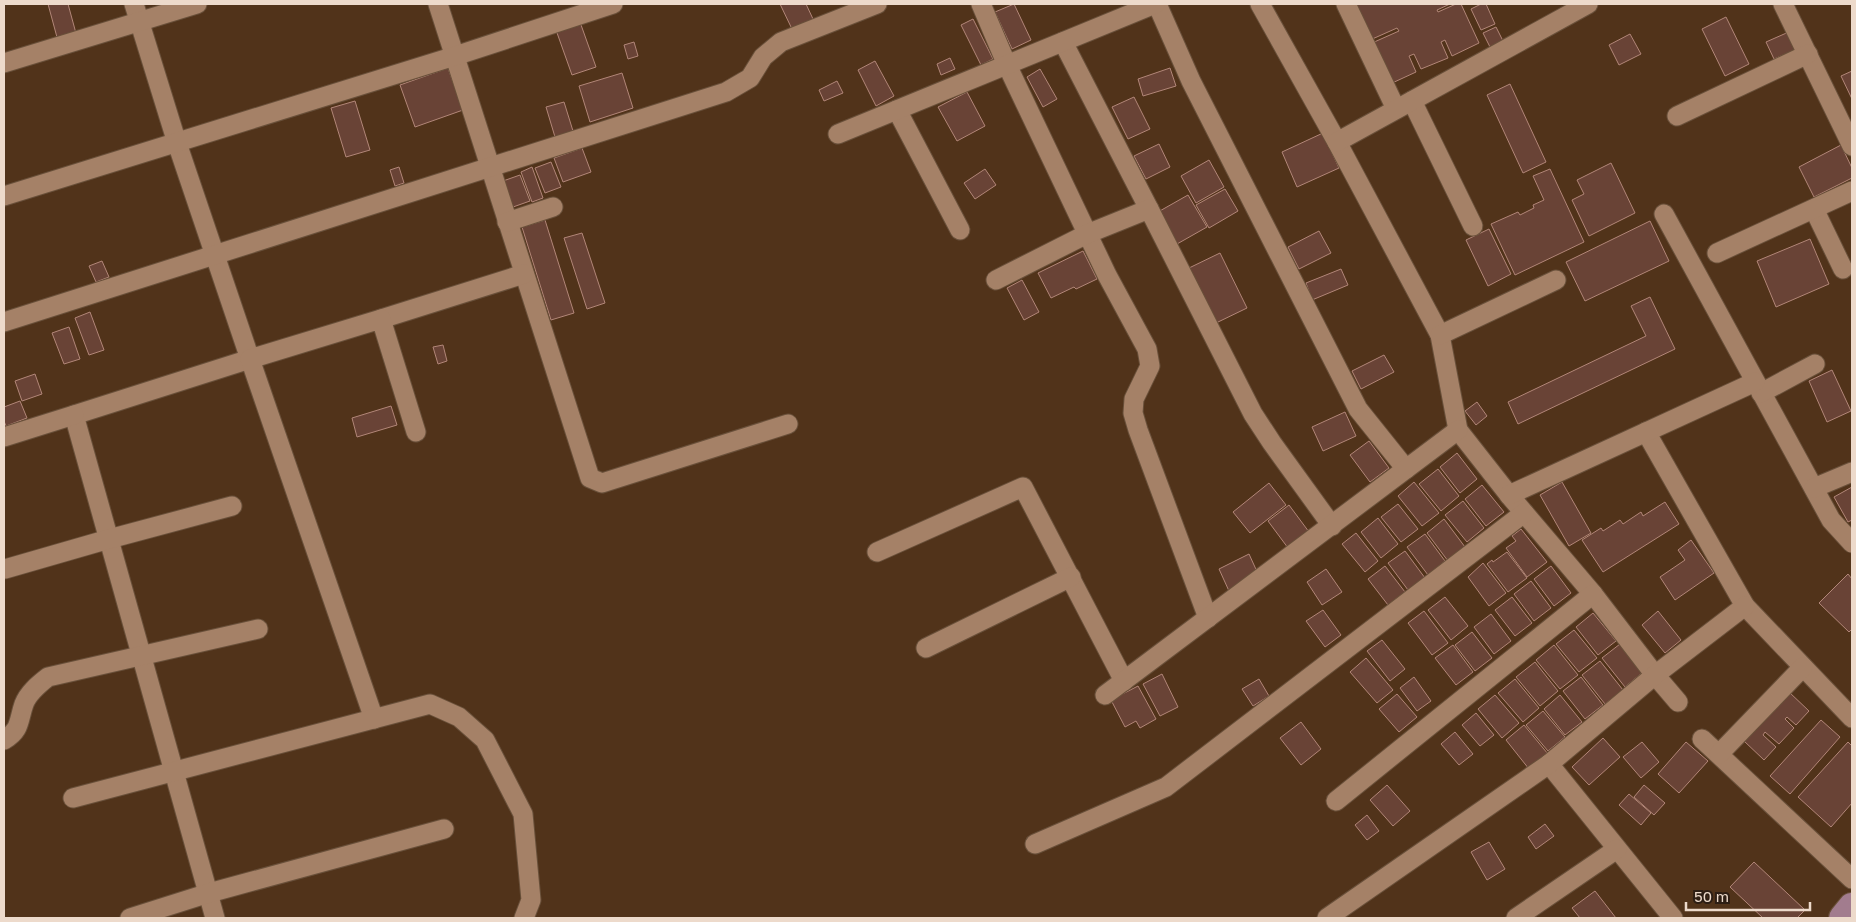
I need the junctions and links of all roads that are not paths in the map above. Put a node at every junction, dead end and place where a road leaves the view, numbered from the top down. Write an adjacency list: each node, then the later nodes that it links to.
1 (197, 4): 11 (street)
2 (438, 4): 14 (street)
3 (614, 4): 14 (street)
4 (877, 4): 24 (street)
5 (981, 4): 16 (street)
6 (1156, 4): 12 (street); 53 (street)
7 (1260, 4): 21 (street)
8 (1346, 4): 17 (street)
9 (1588, 4): 17 (street)
10 (1783, 4): 13 (street)
11 (136, 13): 15 (street); 22 (street)
12 (1063, 42): 16 (street); 28 (street)
13 (1808, 54): 19 (street); 23 (street)
14 (455, 56): 22 (street); 24 (street)
15 (4, 63)
16 (1007, 65): 18 (street); 34 (street)
17 (1404, 105): 21 (street); 32 (street)
18 (897, 110): 20 (street); 33 (street)
19 (1677, 116)
20 (838, 134)
21 (1338, 142): 43 (street)
22 (177, 143): 26 (street); 36 (street)
23 (1852, 146)
24 (490, 166): 31 (street); 36 (street)
25 (1852, 191): 29 (street)
26 (4, 196)
27 (553, 207): 31 (street)
28 (1149, 209): 34 (street); 59 (street)
29 (1814, 209): 35 (street); 37 (street)
30 (1664, 214): 46 (street)
31 (507, 222): 38 (street)
32 (1473, 226)
33 (960, 230)
34 (1087, 234): 39 (street); 67 (street)
35 (1717, 253)
36 (216, 256): 42 (street); 44 (street)
37 (1844, 269)
38 (524, 274): 41 (street); 48 (street)
39 (996, 280)
40 (1556, 280): 43 (street)
41 (380, 320): 44 (street); 50 (street)
42 (4, 322)
43 (1440, 336): 49 (street)
44 (250, 359): 47 (street); 77 (street)
45 (1815, 364): 46 (street)
46 (1758, 387): 51 (street); 55 (street)
47 (74, 415): 52 (street); 60 (street)
48 (788, 424)
49 (1458, 430): 53 (street); 56 (street)
50 (416, 432)
51 (1646, 432): 56 (street); 66 (street)
52 (4, 437)
53 (1406, 469): 59 (street)
54 (1852, 472): 55 (street)
55 (1814, 488): 61 (street)
56 (1509, 495): 58 (street)
57 (232, 506): 60 (street)
58 (1524, 513): 65 (street); 86 (street)
59 (1332, 526): 67 (street)
60 (109, 539): 63 (street); 70 (street)
61 (1852, 543)
62 (877, 552): 64 (street)
63 (5, 569)
64 (1071, 577): 69 (street); 73 (street)
65 (1593, 594): 72 (street); 84 (street)
66 (1745, 606): 71 (street); 72 (street)
67 (1208, 618): 73 (street)
68 (258, 630): 70 (street)
69 (926, 648)
70 (142, 657): 79 (street); 82 (street)
71 (1803, 667): 76 (street); 80 (street)
72 (1655, 675): 75 (street); 81 (street)
73 (1124, 681): 74 (street)
74 (1105, 695)
75 (1678, 702)
76 (1852, 718)
77 (374, 719): 82 (street); 92 (street)
78 (1702, 739): 80 (street)
79 (4, 740)
80 (1719, 754): 88 (street)
81 (1549, 764): 87 (street); 93 (street)
82 (175, 771): 83 (street); 89 (street)
83 (73, 798)
84 (1336, 802)
85 (444, 829): 89 (street)
86 (1035, 844)
87 (1617, 849): 94 (street); 95 (street)
88 (1852, 879)
89 (209, 893): 90 (street); 91 (street)
90 (130, 918)
91 (216, 918)
92 (524, 918)
93 (1327, 918)
94 (1516, 918)
95 (1673, 918)

